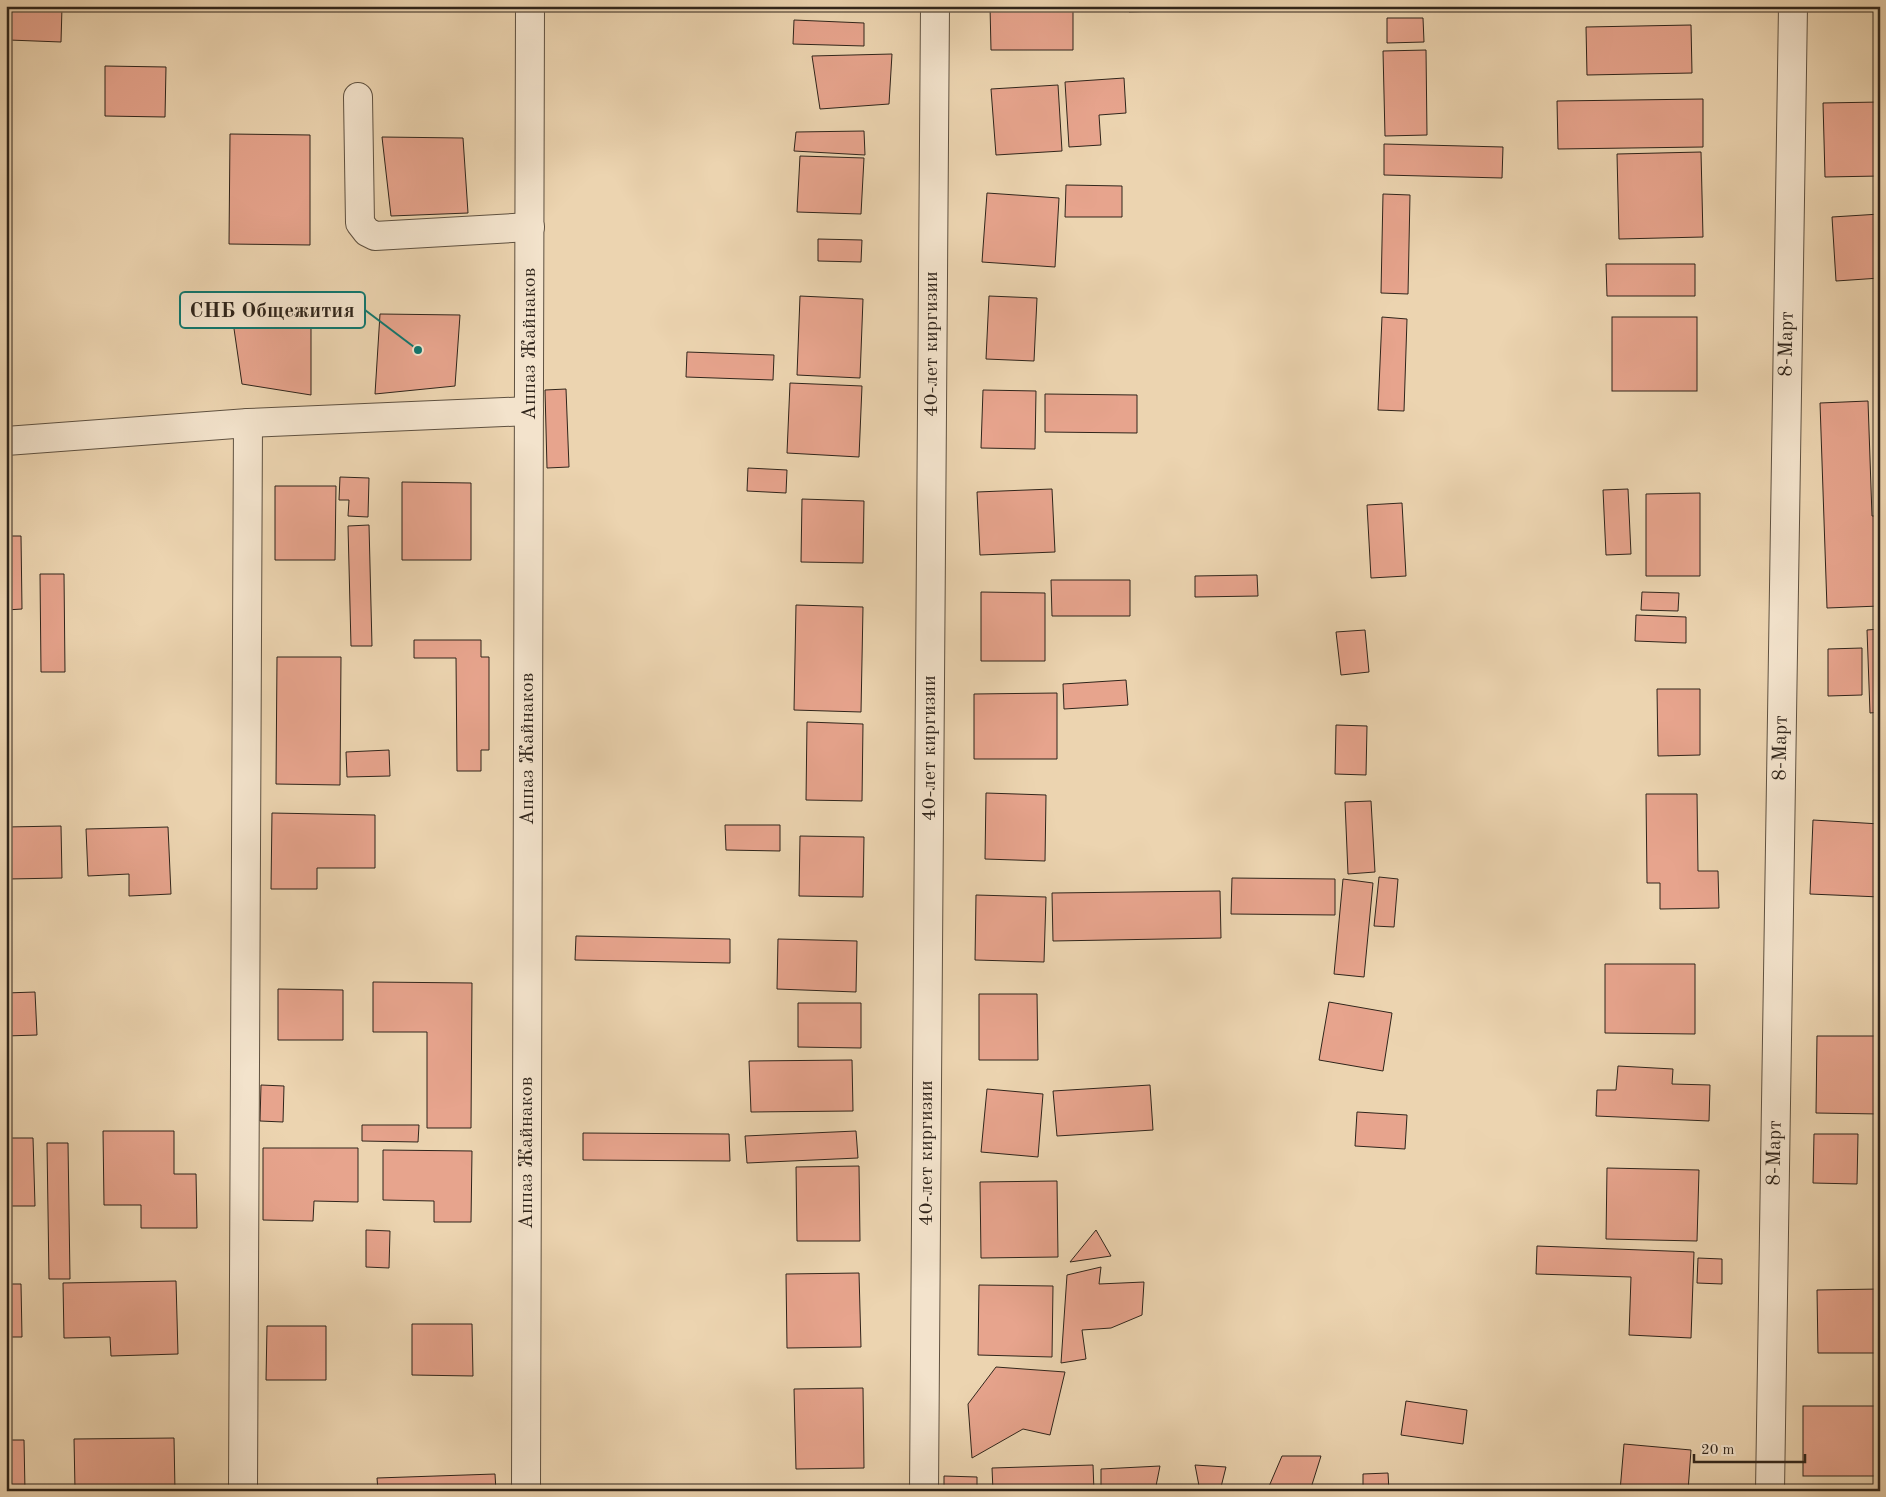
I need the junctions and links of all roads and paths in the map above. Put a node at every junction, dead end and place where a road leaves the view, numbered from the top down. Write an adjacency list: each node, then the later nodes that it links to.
1 (530, 6): 5 (street, Аппаз Жайнаков)
2 (935, 6): 11 (street, 40-лет киргизии)
3 (1793, 6): 12 (street, 8-Март)
4 (358, 96): 5 (street)
5 (530, 228): 6 (street, Аппаз Жайнаков)
6 (530, 411): 7 (street); 10 (street, Аппаз Жайнаков)
7 (248, 423): 8 (street); 9 (street)
8 (6, 441)
9 (243, 1491)
10 (526, 1491)
11 (924, 1491)
12 (1770, 1491)

